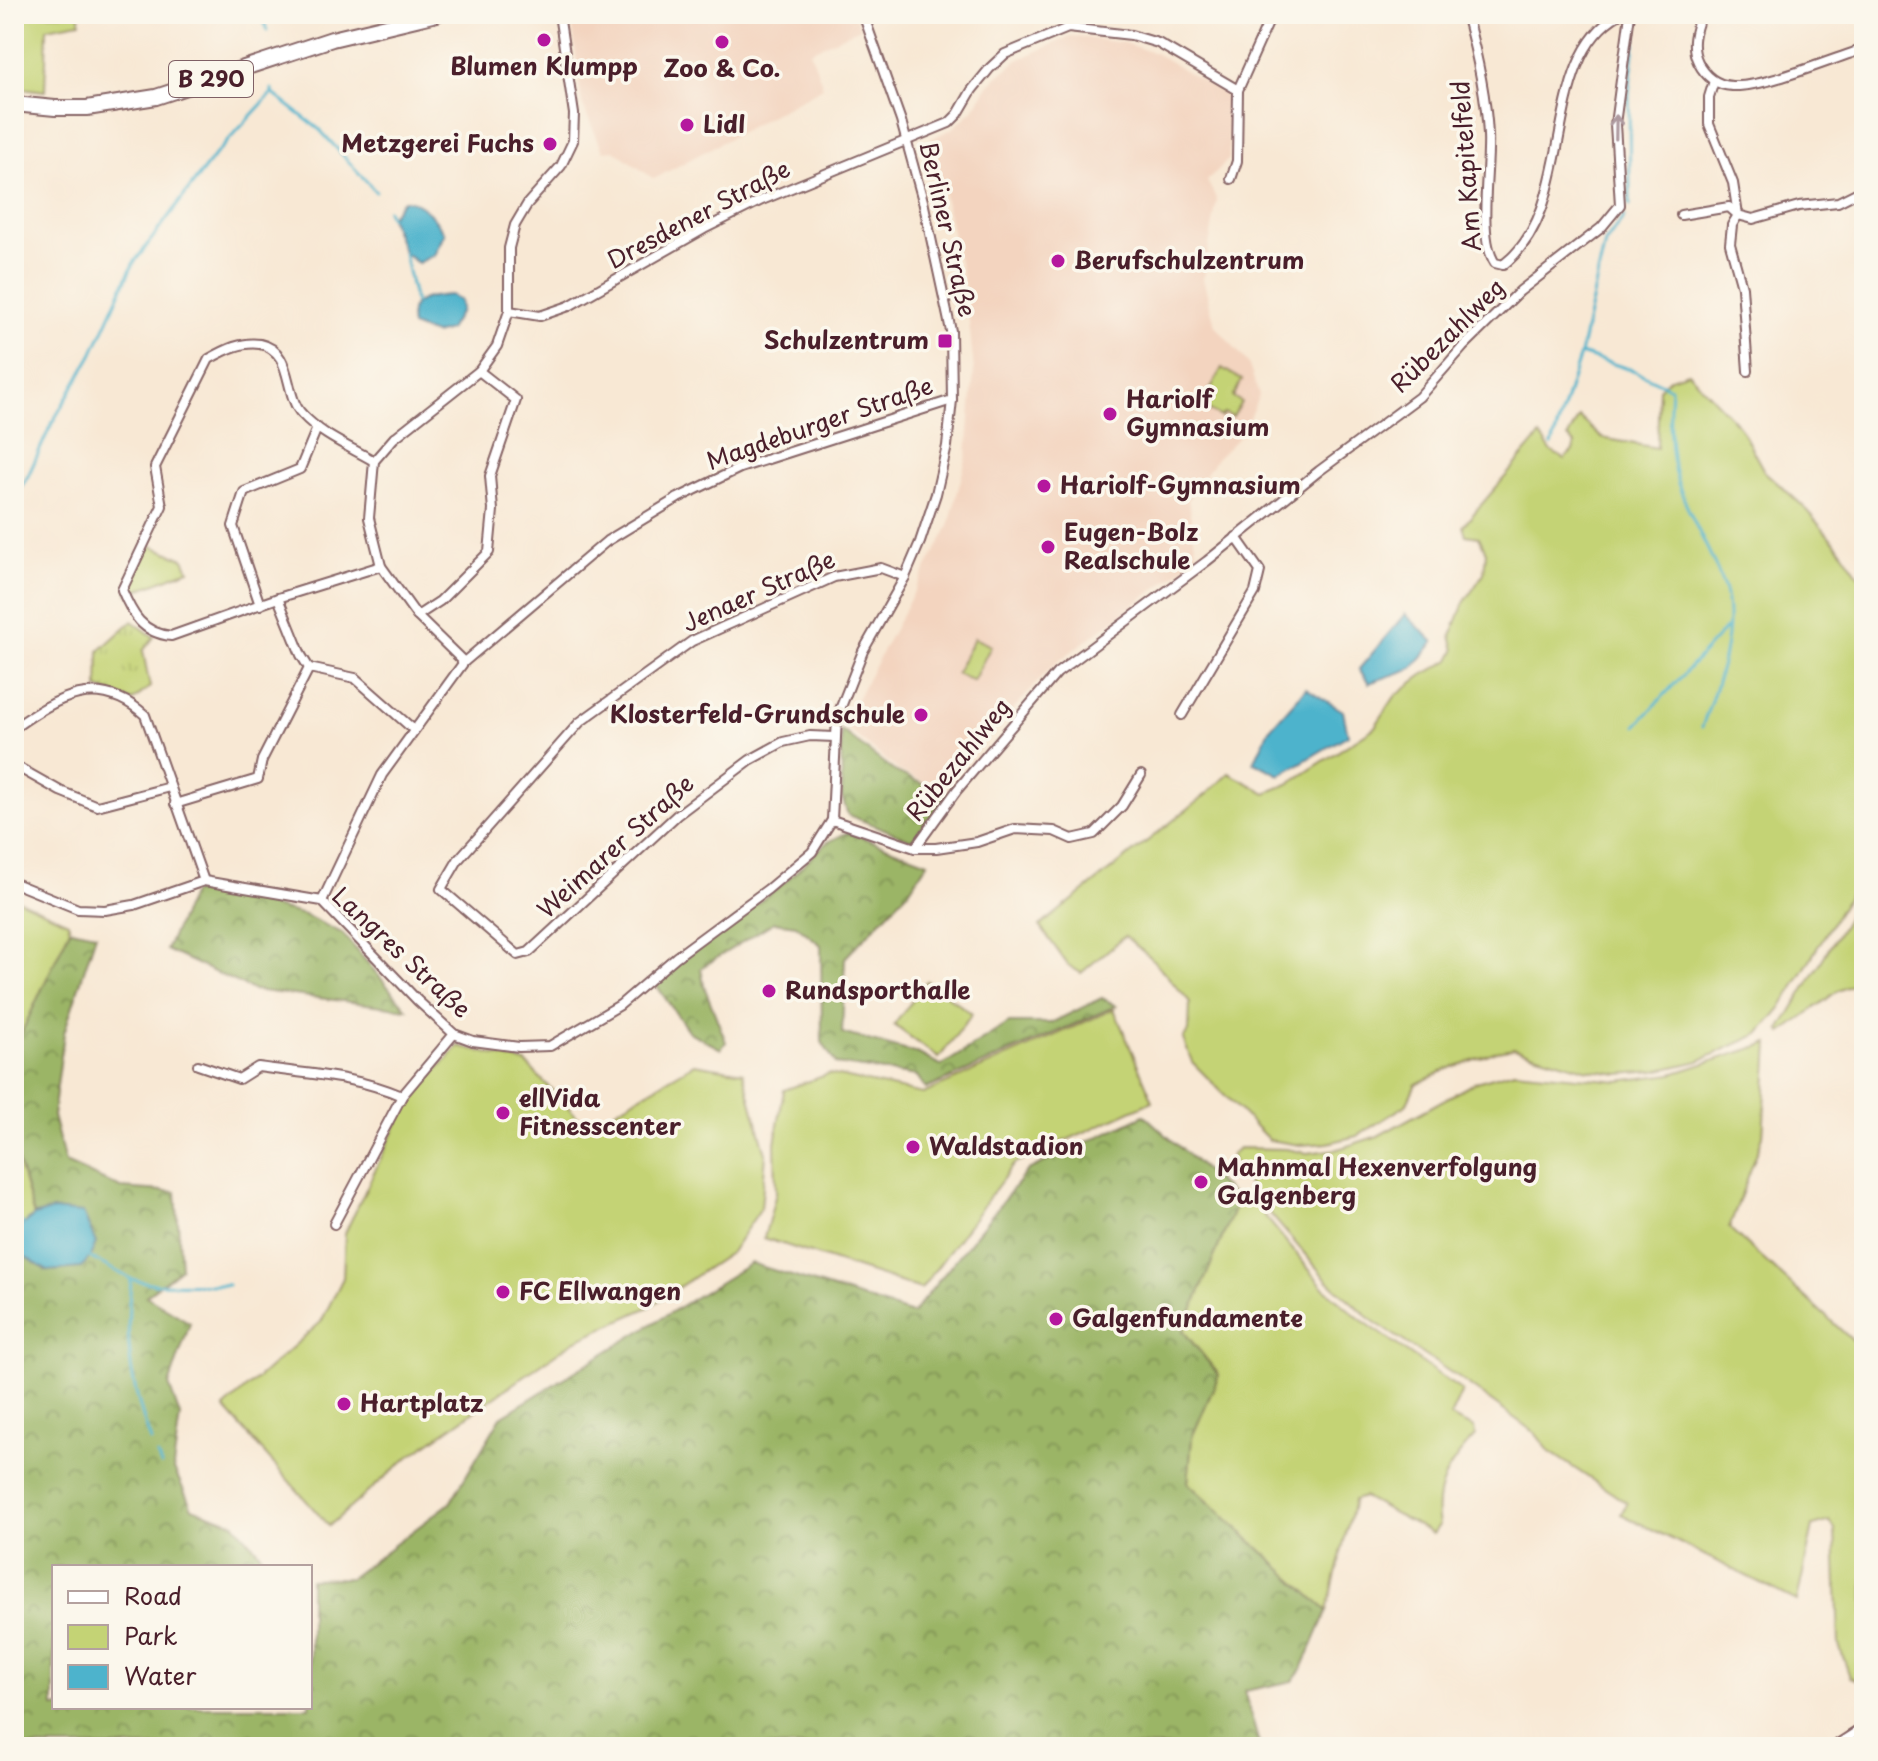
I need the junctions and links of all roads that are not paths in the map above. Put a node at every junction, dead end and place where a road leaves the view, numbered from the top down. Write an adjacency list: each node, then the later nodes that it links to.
1 (437, 14): 14 (main road, B 290)
2 (559, 14): 20 (street)
3 (863, 14): 15 (street, Berliner Straße)
4 (1068, 14): 10 (street)
5 (1272, 14): 13 (street)
6 (1466, 14): 7 (street, Am Kapitelfeld)
7 (1620, 14)
8 (1630, 14): 26 (street, Rübezahlweg, one-way to 8)
9 (1701, 14): 12 (street)
10 (1068, 28): 13 (street); 15 (street, Dresdener Straße)
11 (1864, 49): 12 (street)
12 (1714, 81): 19 (street)
13 (1238, 90): 16 (street)
14 (14, 104)
15 (907, 140): 20 (street, Dresdener Straße); 23 (street, Berliner Straße)
16 (1231, 179)
17 (1860, 191): 19 (street)
18 (1681, 215): 19 (street)
19 (1738, 215): 22 (street)
20 (509, 311): 21 (street)
21 (479, 371): 25 (street); 31 (street)
22 (1748, 371)
23 (952, 400): 28 (street, Berliner Straße); 32 (street, Magdeburger Straße)
24 (317, 428): 25 (street); 30 (street); 30 (street)
25 (374, 461): 27 (street)
26 (1236, 537): 34 (street); 43 (street, Rübezahlweg)
27 (381, 566): 29 (street); 31 (street)
28 (905, 577): 37 (street, Berliner Straße); 46 (street, Jenaer Straße)
29 (278, 598): 30 (street); 33 (street)
30 (260, 605)
31 (417, 616): 32 (street)
32 (464, 662): 36 (street, Magdeburger Straße)
33 (309, 668): 36 (street); 41 (street)
34 (1182, 715)
35 (14, 728): 40 (street)
36 (414, 730): 47 (street, Magdeburger Straße)
37 (835, 737): 42 (street, Berliner Straße); 46 (street, Weimarer Straße)
38 (14, 765): 40 (street)
39 (1141, 775): 43 (street)
40 (170, 787): 41 (street)
41 (175, 804): 44 (street)
42 (832, 820): 43 (street); 48 (street, Langres Straße)
43 (915, 848)
44 (204, 881): 45 (street, Langres Straße); 47 (street, Langres Straße)
45 (14, 883)
46 (441, 889)
47 (322, 901): 48 (street, Langres Straße)
48 (454, 1034): 50 (street)
49 (198, 1065): 50 (street)
50 (402, 1096): 51 (street)
51 (334, 1224)
52 (1864, 1727): 53 (street)
53 (1833, 1747)

